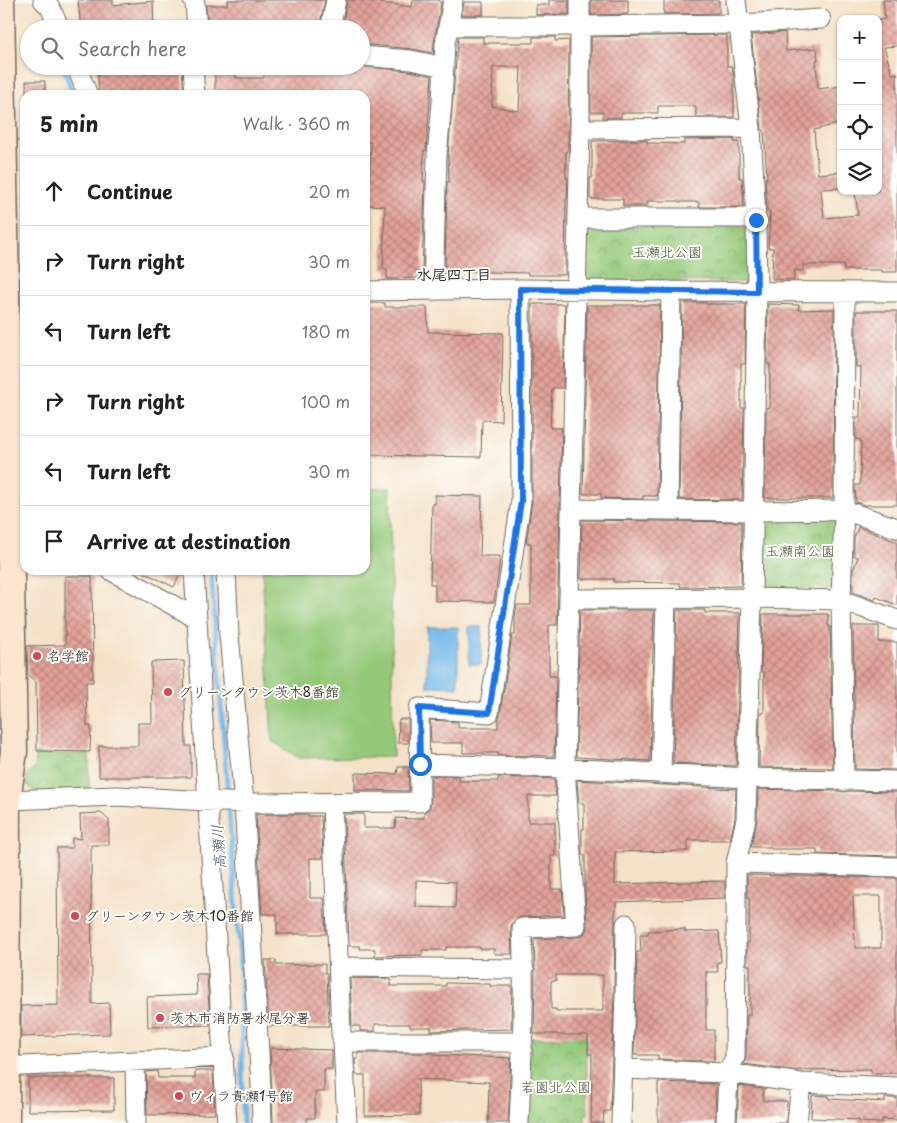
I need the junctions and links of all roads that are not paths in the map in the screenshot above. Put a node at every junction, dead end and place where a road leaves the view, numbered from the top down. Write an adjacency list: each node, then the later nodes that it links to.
1 (1, 0): 38 (street)
2 (43, 0): 9 (street)
3 (193, 0): 10 (street)
4 (336, 0): 11 (street)
5 (453, 0): 13 (street)
6 (580, 0): 14 (street)
7 (736, 0): 12 (street)
8 (821, 19): 12 (street)
9 (56, 20)
10 (197, 20)
11 (332, 20)
12 (740, 24): 14 (street); 21 (street)
13 (448, 26): 14 (street); 16 (street)
14 (580, 26): 22 (street)
15 (370, 57): 16 (street)
16 (444, 66): 28 (street)
17 (80, 75): 19 (street)
18 (194, 75): 20 (street)
19 (86, 90)
20 (195, 90)
21 (751, 128): 22 (street); 24 (street)
22 (580, 130): 23 (street)
23 (578, 218): 24 (street); 26 (street)
24 (756, 218): 30 (street)
25 (520, 289): 26 (street); 28 (street); 48 (street)
26 (576, 290): 29 (street); 33 (street)
27 (370, 291): 28 (street)
28 (433, 291)
29 (671, 291): 30 (street); 34 (street)
30 (757, 292): 31 (street); 36 (street)
31 (845, 292): 32 (street); 35 (street)
32 (897, 292)
33 (572, 509): 34 (street); 43 (street)
34 (668, 510): 36 (street)
35 (844, 510): 36 (street); 37 (street); 45 (street)
36 (753, 511): 42 (street)
37 (897, 528)
38 (12, 570): 54 (street)
39 (119, 575): 46 (street)
40 (194, 575): 46 (street)
41 (226, 575): 56 (street)
42 (752, 598): 44 (street); 45 (street); 51 (street)
43 (570, 599): 44 (street); 49 (street)
44 (666, 599): 50 (street)
45 (841, 600): 47 (street); 52 (street)
46 (196, 618): 55 (street)
47 (897, 620)
48 (420, 764): 49 (street); 57 (street)
49 (565, 768): 50 (street); 62 (street)
50 (661, 774): 51 (street)
51 (747, 778): 52 (street); 58 (street)
52 (844, 781): 53 (street)
53 (897, 782)
54 (7, 800): 55 (street); 67 (street)
55 (208, 801): 56 (street); 65 (street)
56 (244, 803): 57 (street); 75 (street)
57 (332, 803): 61 (street)
58 (736, 863): 59 (street); 69 (street)
59 (897, 868)
60 (626, 924): 68 (street)
61 (339, 967): 62 (street); 63 (street)
62 (524, 969): 64 (street)
63 (343, 1042): 64 (street); 76 (street)
64 (523, 1042): 77 (street)
65 (224, 1057): 66 (street); 74 (street)
66 (135, 1062): 67 (street); 73 (street)
67 (3, 1067): 72 (street)
68 (623, 1069): 69 (street); 78 (street)
69 (728, 1073): 70 (street); 79 (street)
70 (801, 1083): 71 (street); 80 (street)
71 (897, 1087)
72 (6, 1123)
73 (136, 1123)
74 (227, 1123)
75 (262, 1123)
76 (347, 1123)
77 (519, 1123)
78 (621, 1123)
79 (726, 1123)
80 (797, 1123)

